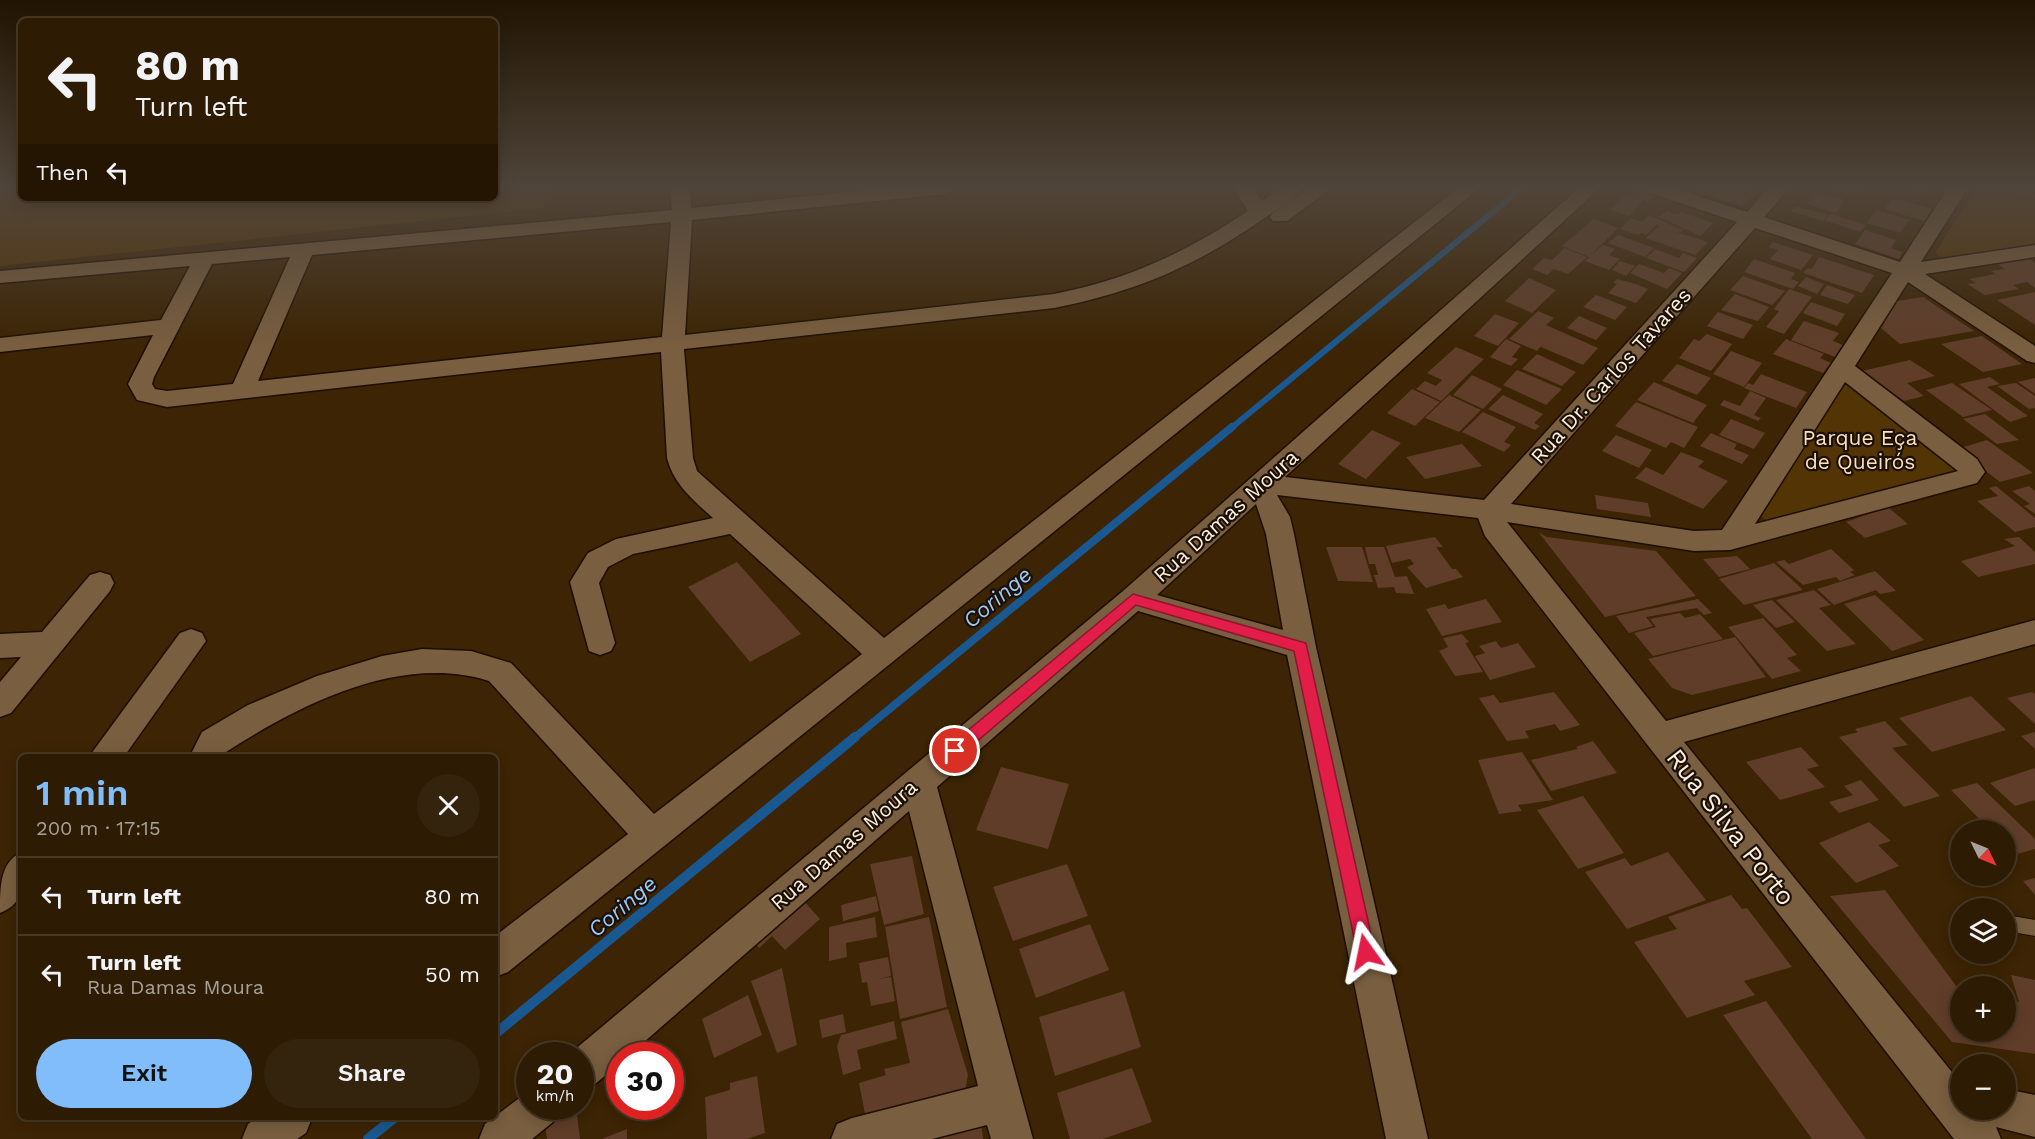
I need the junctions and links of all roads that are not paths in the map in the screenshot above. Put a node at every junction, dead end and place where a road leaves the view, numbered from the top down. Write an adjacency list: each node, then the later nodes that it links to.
1 (400, 241): 10 (street)
2 (680, 241): 17 (street)
3 (1212, 241): 17 (street)
4 (1242, 241): 17 (street)
5 (1403, 241): 33 (street)
6 (1534, 241): 21 (street, Rua Damas Moura)
7 (1731, 241): 22 (street, Rua Dr. Carlos Tavares)
8 (1815, 241): 13 (street)
9 (1923, 241): 13 (street)
10 (304, 250): 12 (street); 20 (street)
11 (2035, 251): 13 (street)
12 (204, 259): 14 (street); 15 (street)
13 (1904, 270): 18 (street); 19 (street)
14 (0, 277)
15 (168, 326): 16 (street); 20 (street)
16 (0, 345)
17 (673, 351): 20 (street); 23 (street)
18 (2035, 356)
19 (1842, 368): 24 (street); 24 (street)
20 (242, 390)
21 (1266, 496): 22 (street); 26 (street, Rua Damas Moura); 32 (street)
22 (1490, 510): 24 (street); 35 (street, Rua Silva Porto)
23 (734, 523): 29 (street); 33 (street)
24 (1730, 540)
25 (100, 583): 30 (street)
26 (1133, 599): 32 (street); 38 (street, Rua Damas Moura)
27 (2035, 632): 35 (street)
28 (191, 641): 36 (street)
29 (600, 643)
30 (47, 644): 31 (street); 34 (street)
31 (0, 646)
32 (1301, 647): 57 (street)
33 (883, 655): 39 (street)
34 (0, 704)
35 (1659, 736): 46 (street, Rua Silva Porto)
36 (107, 754)
37 (207, 754): 39 (street)
38 (919, 782): 45 (street, Rua Damas Moura); 47 (street)
39 (653, 836): 44 (street)
40 (18, 872): 41 (street)
41 (0, 896)
42 (2016, 925): 43 (lane)
43 (2035, 928)
44 (498, 957)
45 (594, 1059)
46 (1950, 1095)
47 (1003, 1100): 55 (street); 56 (street)
48 (2016, 1112): 49 (street)
49 (2035, 1116)
50 (288, 1120): 53 (street)
51 (523, 1120): 54 (street)
52 (1967, 1120): 58 (street, Rua Silva Porto)
53 (263, 1139)
54 (500, 1139)
55 (852, 1139)
56 (1012, 1139)
57 (1407, 1139)
58 (1980, 1139)

